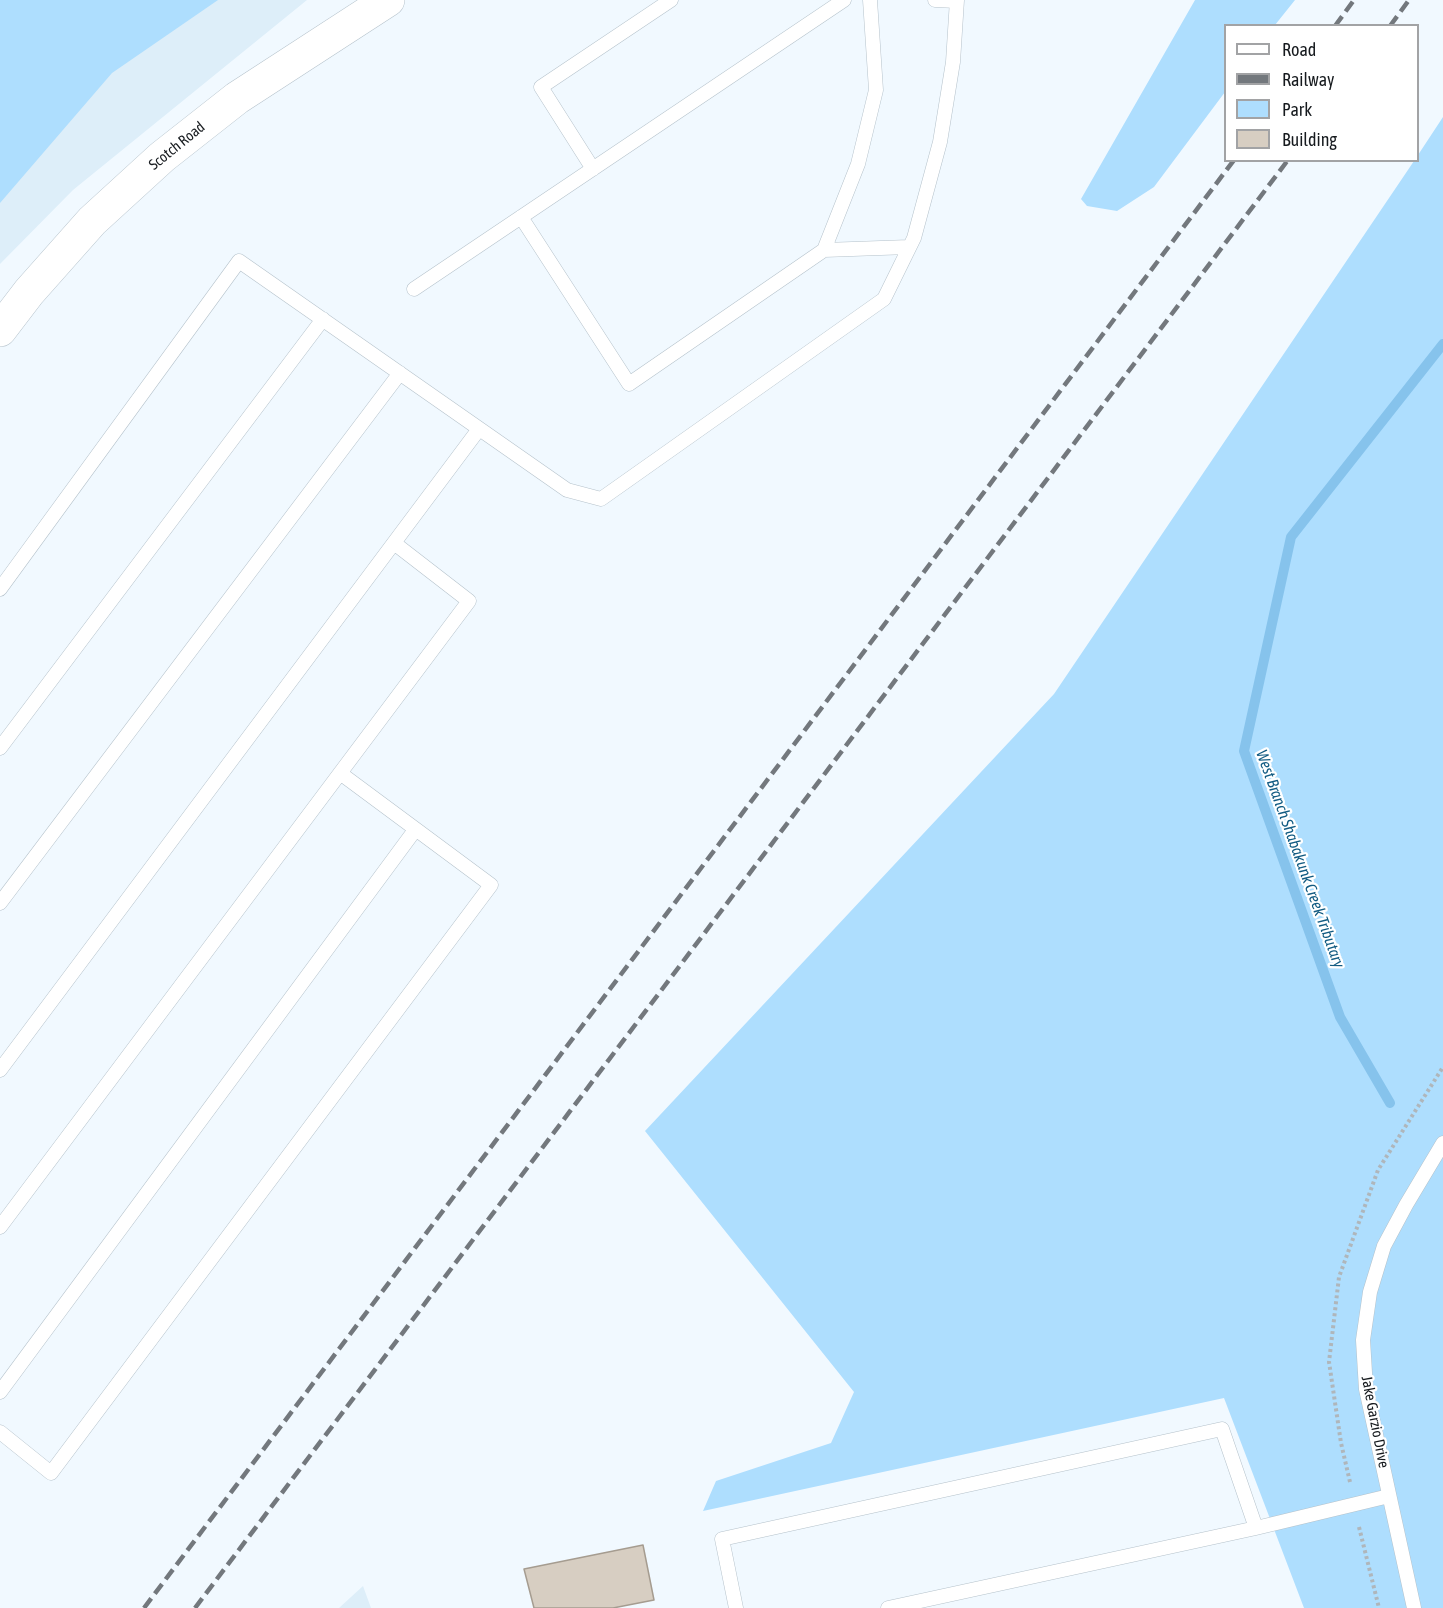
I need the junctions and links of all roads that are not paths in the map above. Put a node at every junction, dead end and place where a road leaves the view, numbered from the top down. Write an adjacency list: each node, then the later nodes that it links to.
1 (388, 0): 13 (main road, Scotch Road)
2 (671, 0): 7 (lane)
3 (844, 0): 7 (lane)
4 (870, 0): 10 (lane)
5 (935, 0): 6 (lane)
6 (957, 0): 9 (lane)
7 (592, 169): 8 (lane)
8 (521, 217): 10 (lane); 11 (lane)
9 (909, 248): 10 (lane); 15 (lane)
10 (824, 250)
11 (414, 289)
12 (323, 319): 14 (lane); 17 (lane); 18 (lane)
13 (0, 330)
14 (400, 373): 15 (lane); 21 (lane)
15 (479, 429): 16 (lane)
16 (394, 543): 19 (lane); 22 (lane)
17 (0, 588)
18 (0, 748)
19 (340, 773): 20 (lane); 24 (lane)
20 (415, 830): 25 (lane); 26 (lane)
21 (0, 903)
22 (0, 1070)
23 (1443, 1143): 27 (lane, Jake Garzio Drive)
24 (0, 1227)
25 (0, 1392)
26 (0, 1432)
27 (1389, 1496): 28 (lane); 31 (lane, Jake Garzio Drive)
28 (1256, 1528): 29 (lane); 30 (lane)
29 (736, 1608)
30 (888, 1608)
31 (1414, 1608)

